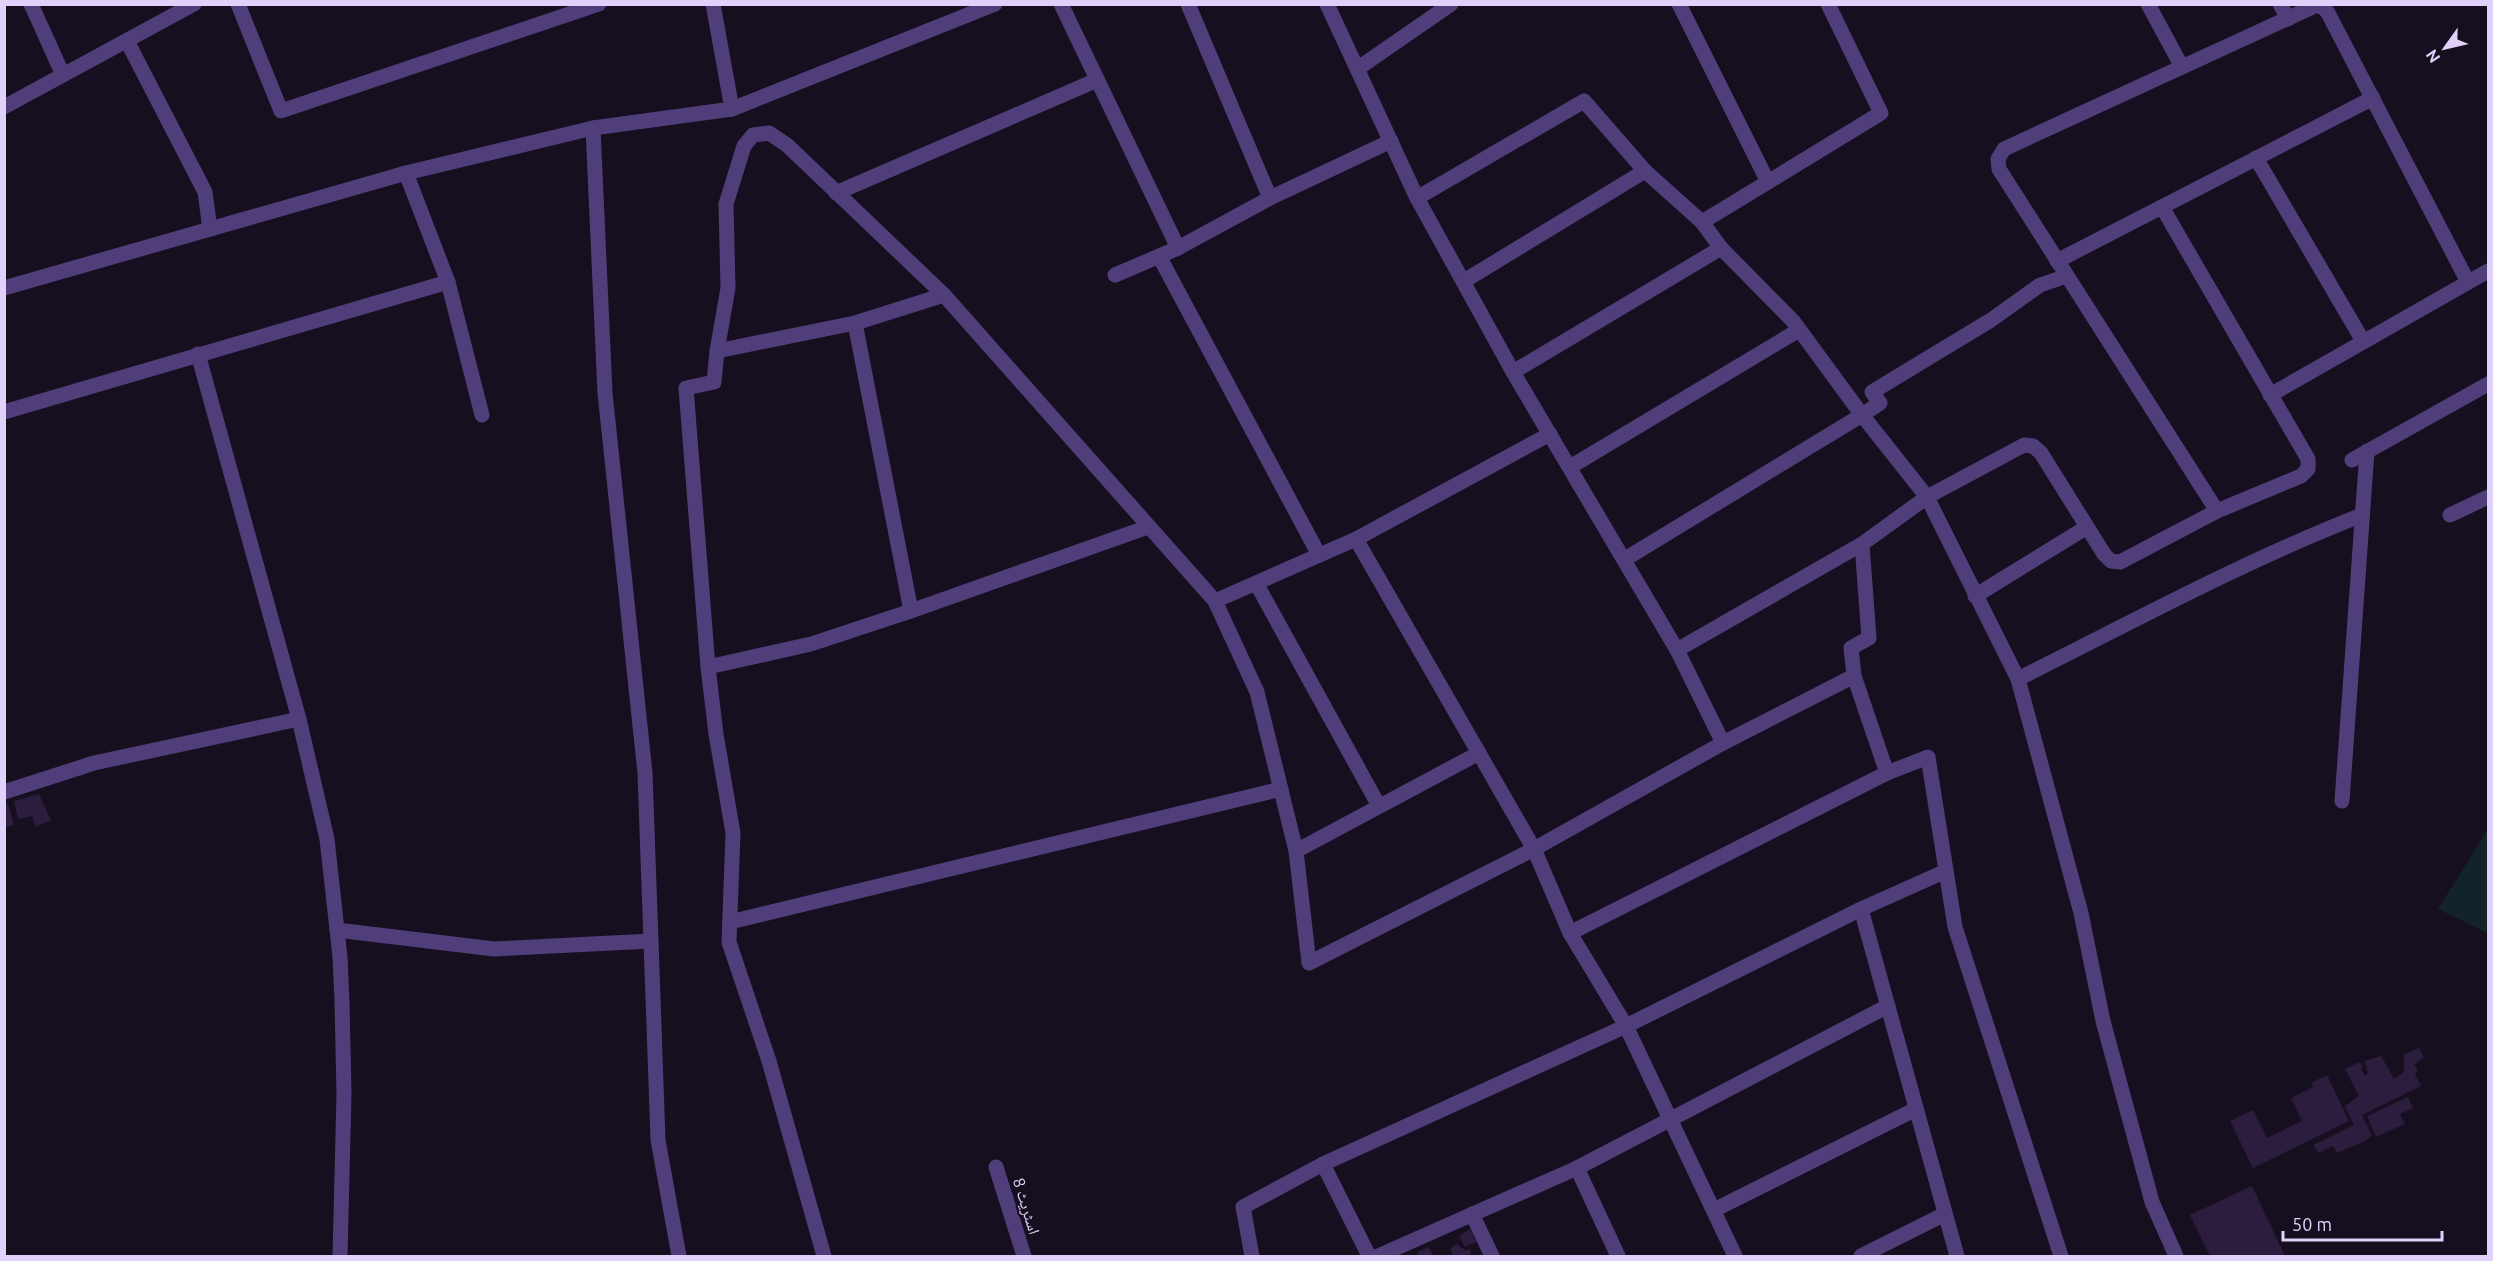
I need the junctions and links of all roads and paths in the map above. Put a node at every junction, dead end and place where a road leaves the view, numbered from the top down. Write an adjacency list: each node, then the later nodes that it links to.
1 (31, 4): 19 (street)
2 (194, 4): 16 (street)
3 (238, 4): 4 (street)
4 (599, 4)
5 (713, 4): 23 (street)
6 (995, 4): 23 (street)
7 (1061, 4): 20 (street)
8 (1188, 4): 31 (street)
9 (1327, 4): 18 (street)
10 (1452, 4): 18 (street)
11 (1679, 4): 29 (street)
12 (1828, 4): 29 (street)
13 (2148, 4): 17 (street)
14 (2280, 4): 15 (street)
15 (2288, 19): 17 (street); 21 (street)
16 (127, 40): 19 (street); 35 (street)
17 (2182, 67): 39 (street)
18 (1357, 69): 25 (street)
19 (63, 75): 22 (street)
20 (1097, 80): 30 (street); 36 (street)
21 (2373, 98): 26 (street); 45 (street)
22 (4, 107)
23 (732, 109): 24 (street)
24 (593, 128): 28 (street); 97 (street)
25 (1391, 141): 31 (street); 32 (street)
26 (2256, 158): 33 (street); 50 (street)
27 (1645, 171): 32 (street); 34 (street); 43 (street)
28 (406, 173): 35 (street); 44 (street)
29 (1768, 182): 34 (street)
30 (836, 193): 47 (street); 51 (street)
31 (1270, 198): 36 (street)
32 (1417, 198): 43 (street)
33 (2162, 207): 39 (street); 55 (street)
34 (1702, 222): 37 (street)
35 (210, 229): 46 (street)
36 (1178, 248): 38 (street)
37 (1721, 248): 49 (street); 53 (street)
38 (1159, 256): 41 (street); 72 (street)
39 (2057, 261): 42 (street)
40 (2488, 271): 45 (street)
41 (1115, 275)
42 (2067, 276): 58 (street); 65 (street)
43 (1464, 281): 53 (street)
44 (448, 282): 52 (street); 57 (street)
45 (2468, 282): 50 (street)
46 (4, 288)
47 (944, 295): 48 (street); 68 (street)
48 (855, 323): 51 (street); 77 (street)
49 (1799, 330): 58 (street); 62 (street)
50 (2363, 341): 55 (street)
51 (717, 351): 79 (street)
52 (198, 354): 56 (street); 82 (street)
53 (1513, 372): 59 (street)
54 (2488, 384): 60 (street)
55 (2270, 395): 65 (street)
56 (4, 412)
57 (482, 414)
58 (1862, 415): 63 (street); 73 (street)
59 (1550, 434): 62 (street); 70 (street)
60 (2367, 451): 61 (street); 66 (street)
61 (2352, 460)
62 (1570, 467): 73 (street)
63 (1927, 497): 69 (street); 71 (street); 75 (street)
64 (2488, 497): 67 (street)
65 (2217, 511): 69 (street)
66 (2362, 515): 81 (street); 88 (street)
67 (2450, 515)
68 (1148, 527): 76 (street); 77 (street)
69 (2087, 527): 75 (street)
70 (1356, 539): 72 (street); 84 (street)
71 (1862, 544): 78 (street); 80 (street)
72 (1319, 555): 74 (street)
73 (1625, 559): 78 (street)
74 (1256, 583): 76 (street); 89 (street)
75 (1975, 596): 81 (street)
76 (1215, 601): 86 (street)
77 (911, 611): 79 (street)
78 (1677, 650): 83 (street)
79 (708, 668): 94 (street)
80 (1854, 676): 83 (street); 85 (street)
81 (2018, 679): 121 (street)
82 (299, 719): 87 (street); 95 (street)
83 (1723, 743): 90 (street)
84 (1479, 753): 89 (street); 90 (street)
85 (1887, 774): 92 (street); 96 (street)
86 (1281, 789): 91 (street); 94 (street)
87 (4, 792)
88 (2342, 801)
89 (1379, 806): 91 (street)
90 (1534, 849): 91 (street); 96 (street)
91 (1296, 851)
92 (1946, 871): 93 (street); 120 (street)
93 (1861, 909): 98 (street); 99 (street)
94 (730, 922): 110 (street)
95 (337, 930): 97 (street); 108 (street)
96 (1570, 933): 99 (street)
97 (651, 941): 109 (street)
98 (1887, 1006): 100 (street); 101 (street)
99 (1626, 1026): 101 (street); 102 (street)
100 (1916, 1110): 105 (street); 107 (street)
101 (1671, 1121): 104 (street); 105 (street)
102 (1323, 1164): 112 (street); 113 (street)
103 (996, 1167): 111 (street, اسٹریٹ 8)
104 (1577, 1168): 106 (street); 116 (street)
105 (1714, 1210): 117 (street)
106 (1472, 1214): 114 (street); 115 (street)
107 (1945, 1214): 118 (street); 119 (street)
108 (340, 1257)
109 (679, 1257)
110 (824, 1257)
111 (1024, 1257)
112 (1252, 1257)
113 (1369, 1257)
114 (1378, 1257)
115 (1492, 1257)
116 (1618, 1257)
117 (1735, 1257)
118 (1862, 1257)
119 (1957, 1257)
120 (2061, 1257)
121 (2176, 1257)

